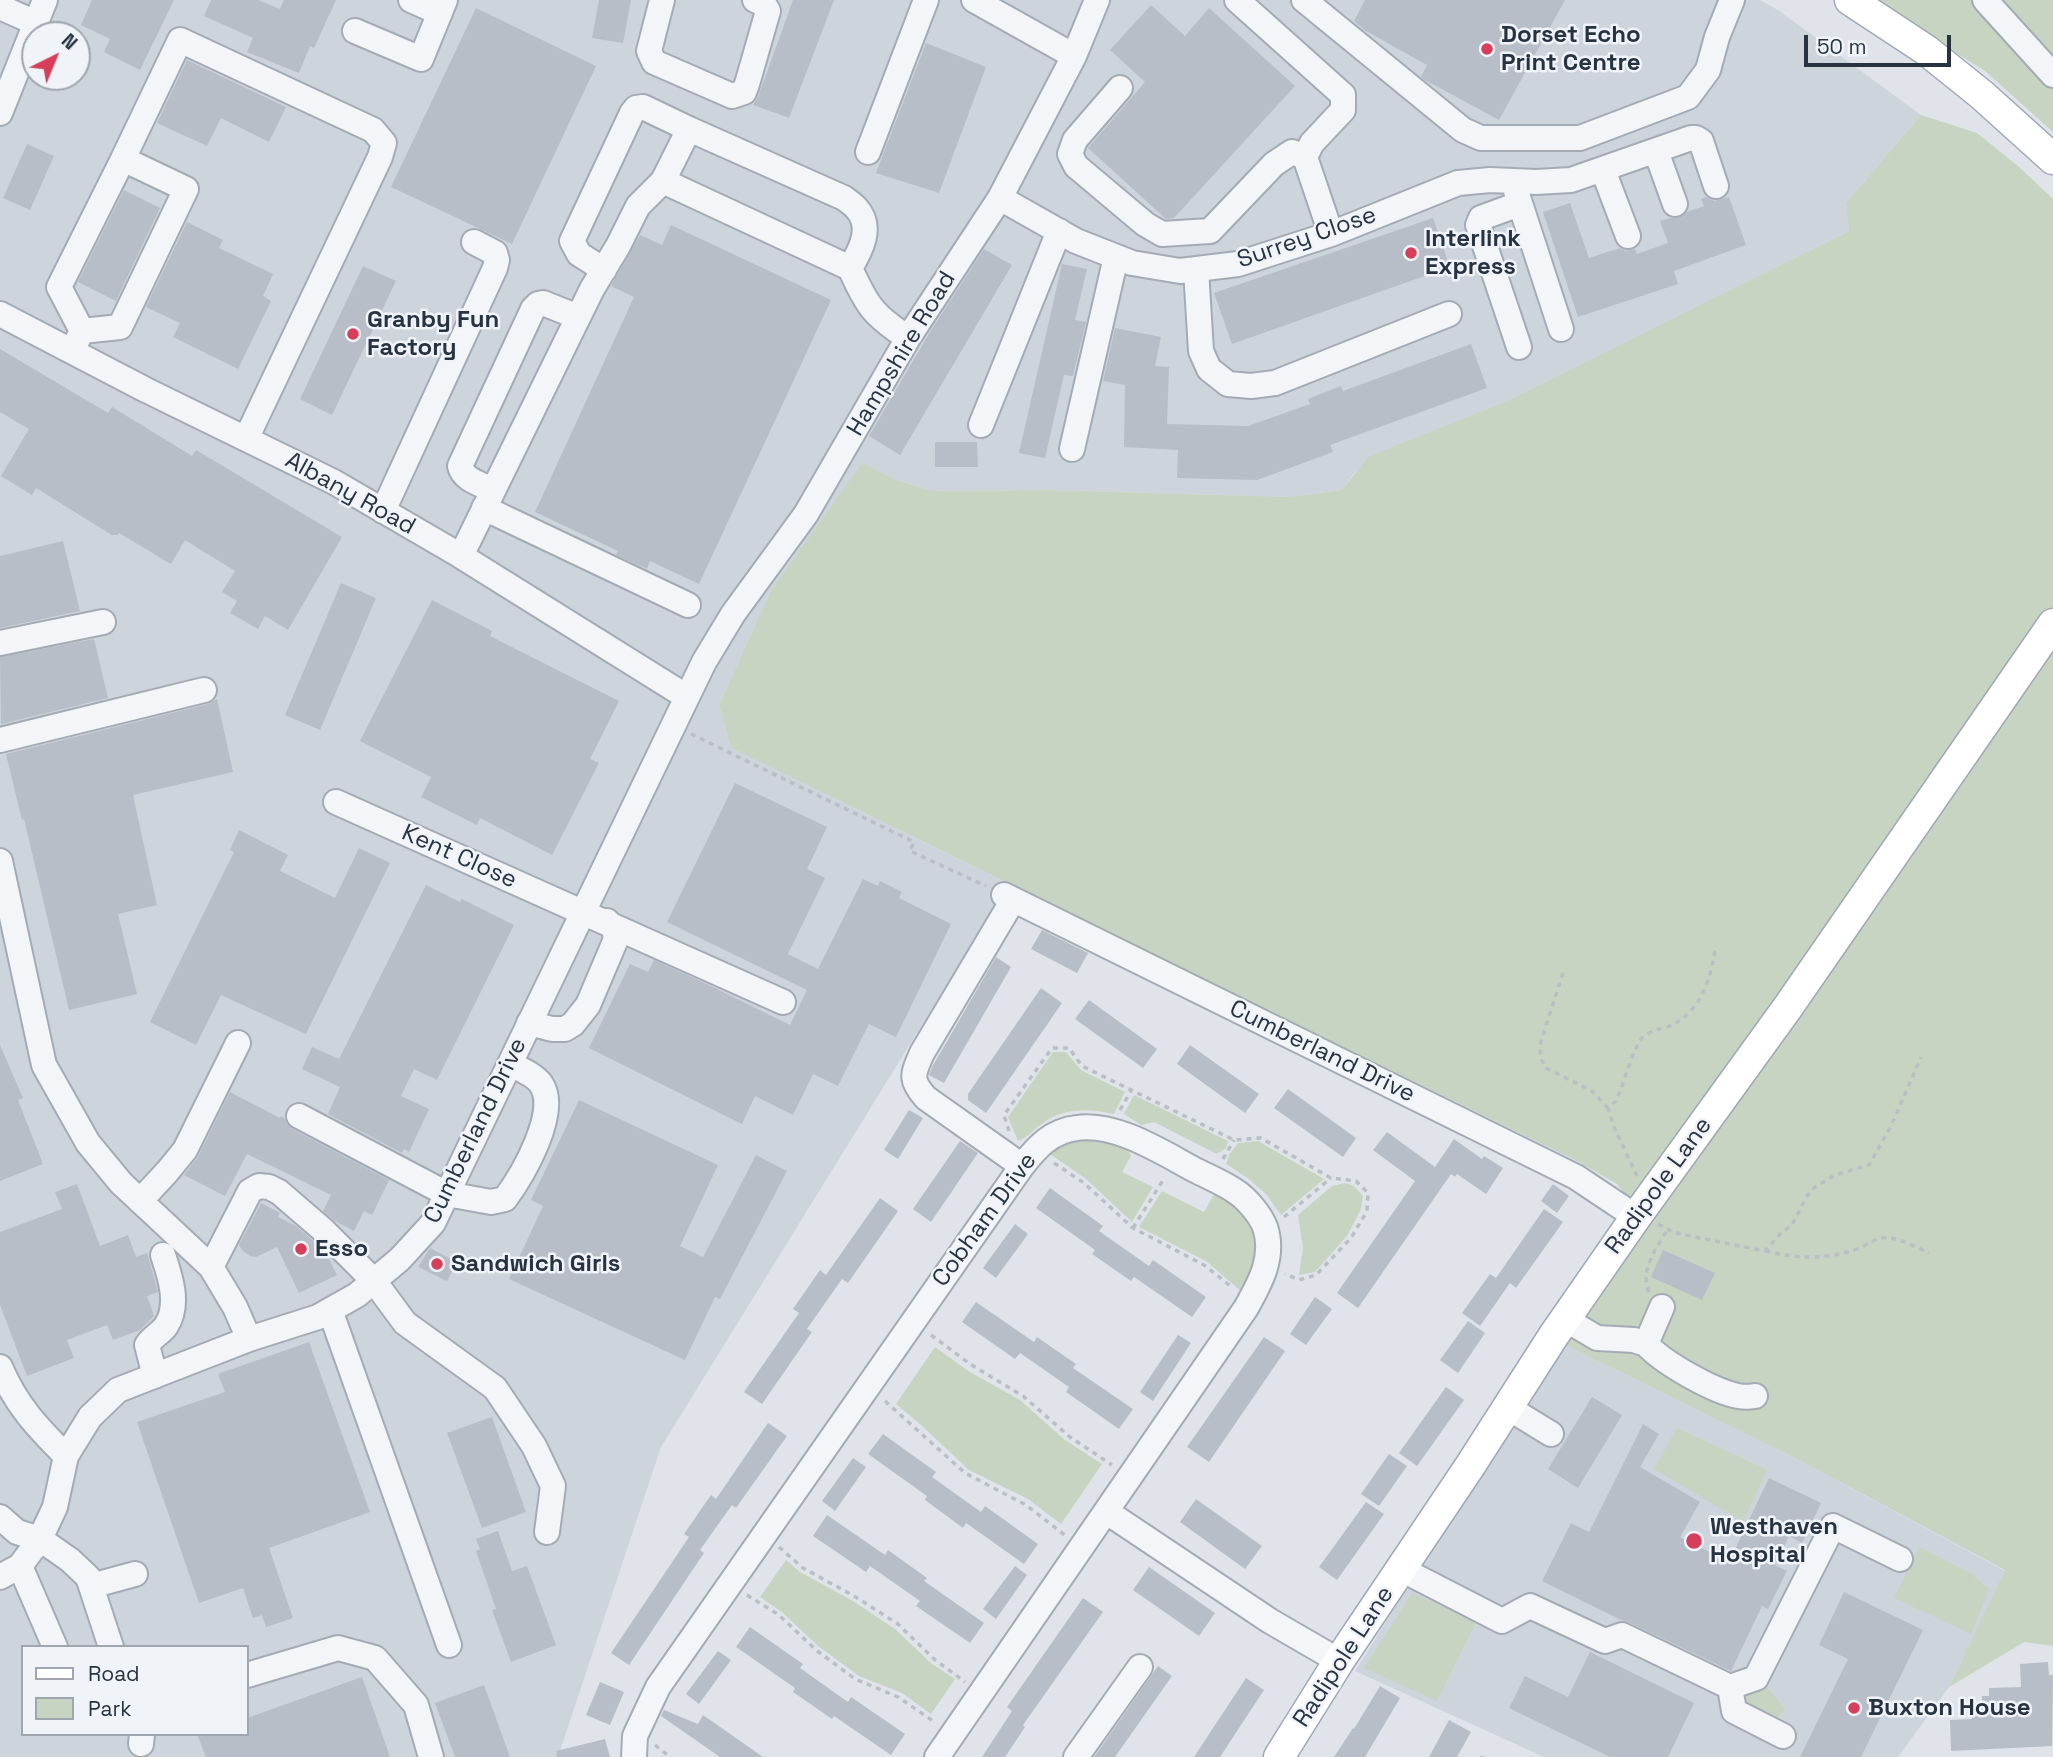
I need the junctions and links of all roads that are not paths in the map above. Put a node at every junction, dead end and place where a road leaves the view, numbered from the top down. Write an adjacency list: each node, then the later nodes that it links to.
1 (45, 0): 16 (street)
2 (411, 0): 13 (street)
3 (662, 0): 4 (street)
4 (755, 0)
5 (926, 0): 25 (street)
6 (974, 0): 18 (street)
7 (1097, 0): 18 (street, Hampshire Road)
8 (1237, 0): 26 (street)
9 (1304, 0): 10 (street)
10 (1732, 0)
11 (1850, 0): 28 (main road)
12 (1985, 0): 20 (street)
13 (443, 6): 17 (street)
14 (0, 7): 15 (street)
15 (32, 21)
16 (37, 21)
17 (355, 31)
18 (1074, 56): 33 (street, Hampshire Road)
19 (21, 59): 22 (street)
20 (2053, 75)
21 (1120, 88): 26 (street)
22 (1, 106)
23 (689, 129): 31 (street); 41 (street); 43 (street)
24 (1656, 151): 29 (street, Surrey Close); 32 (street, Surrey Close); 35 (street)
25 (868, 152)
26 (1305, 157): 37 (street)
27 (123, 159): 49 (street); 49 (street); 52 (street)
28 (2053, 159)
29 (1603, 170): 30 (street, Surrey Close); 38 (street)
30 (1513, 180): 34 (street); 37 (street, Surrey Close)
31 (663, 181): 41 (street); 43 (street)
32 (1716, 186)
33 (1000, 198): 36 (street, Surrey Close); 48 (street, Hampshire Road)
34 (1519, 204): 47 (street); 50 (street)
35 (1675, 204)
36 (1059, 231): 40 (street, Surrey Close); 51 (street)
37 (1331, 234): 42 (street, Surrey Close)
38 (1628, 236)
39 (474, 242): 55 (street)
40 (1116, 257): 42 (street, Surrey Close); 53 (street)
41 (850, 268): 48 (street)
42 (1196, 269): 45 (street)
43 (604, 270): 46 (street)
44 (0, 314): 49 (street, Albany Road)
45 (1449, 314)
46 (578, 317): 54 (street); 54 (street)
47 (1561, 329)
48 (908, 338): 62 (street, Hampshire Road)
49 (77, 341): 52 (street, Albany Road)
50 (1519, 347)
51 (981, 425)
52 (246, 439): 55 (street, Albany Road)
53 (1072, 449)
54 (489, 499): 56 (street); 57 (street)
55 (383, 511): 56 (street, Albany Road)
56 (461, 556): 62 (street, Albany Road)
57 (688, 605)
58 (103, 622): 60 (street)
59 (2053, 624): 76 (main road, Radipole Lane)
60 (0, 643)
61 (204, 690): 63 (street)
62 (687, 696): 66 (street, Cumberland Drive)
63 (0, 740)
64 (336, 802): 66 (street, Kent Close)
65 (0, 861): 75 (street)
66 (582, 912): 67 (street, Kent Close); 69 (street, Cumberland Drive)
67 (607, 922): 68 (street, Kent Close); 69 (street)
68 (783, 1002)
69 (529, 1023): 71 (street, Cumberland Drive)
70 (238, 1043): 75 (street)
71 (510, 1064): 74 (street, Cumberland Drive); 74 (street)
72 (299, 1116): 74 (street)
73 (1028, 1158): 76 (street, Cumberland Drive); 91 (street, Cobham Drive); 109 (street, Cobham Drive)
74 (447, 1194): 79 (street, Cumberland Drive)
75 (140, 1201): 78 (street)
76 (1643, 1206): 82 (main road, Radipole Lane)
77 (163, 1255): 86 (street)
78 (211, 1267): 79 (street); 83 (street)
79 (374, 1281): 81 (street, Cumberland Drive); 93 (street)
80 (1662, 1307): 84 (street)
81 (330, 1310): 83 (street, Cumberland Drive); 102 (street)
82 (1565, 1319): 84 (street); 88 (main road, Radipole Lane)
83 (249, 1339): 86 (street, Cumberland Drive)
84 (1646, 1344): 87 (street)
85 (0, 1367): 90 (street)
86 (155, 1376): 90 (street, Cumberland Drive)
87 (1755, 1395)
88 (1507, 1407): 89 (street); 96 (main road, Radipole Lane)
89 (1551, 1434)
90 (66, 1456): 94 (street, Cumberland Drive)
91 (1107, 1512): 103 (street); 110 (street)
92 (0, 1517): 94 (street)
93 (547, 1532)
94 (40, 1539): 97 (street, Cumberland Drive); 99 (street)
95 (1900, 1559): 106 (street)
96 (1401, 1569): 103 (main road, Radipole Lane); 106 (street)
97 (10, 1571): 100 (street)
98 (135, 1574): 99 (street)
99 (91, 1586): 101 (street)
100 (54, 1645)
101 (110, 1645)
102 (449, 1645)
103 (1339, 1661): 112 (main road, Radipole Lane)
104 (1140, 1667): 111 (street)
105 (248, 1675): 108 (street)
106 (1730, 1687): 107 (street)
107 (1783, 1736)
108 (431, 1757)
109 (634, 1757)
110 (937, 1757)
111 (1076, 1757)
112 (1279, 1757)

